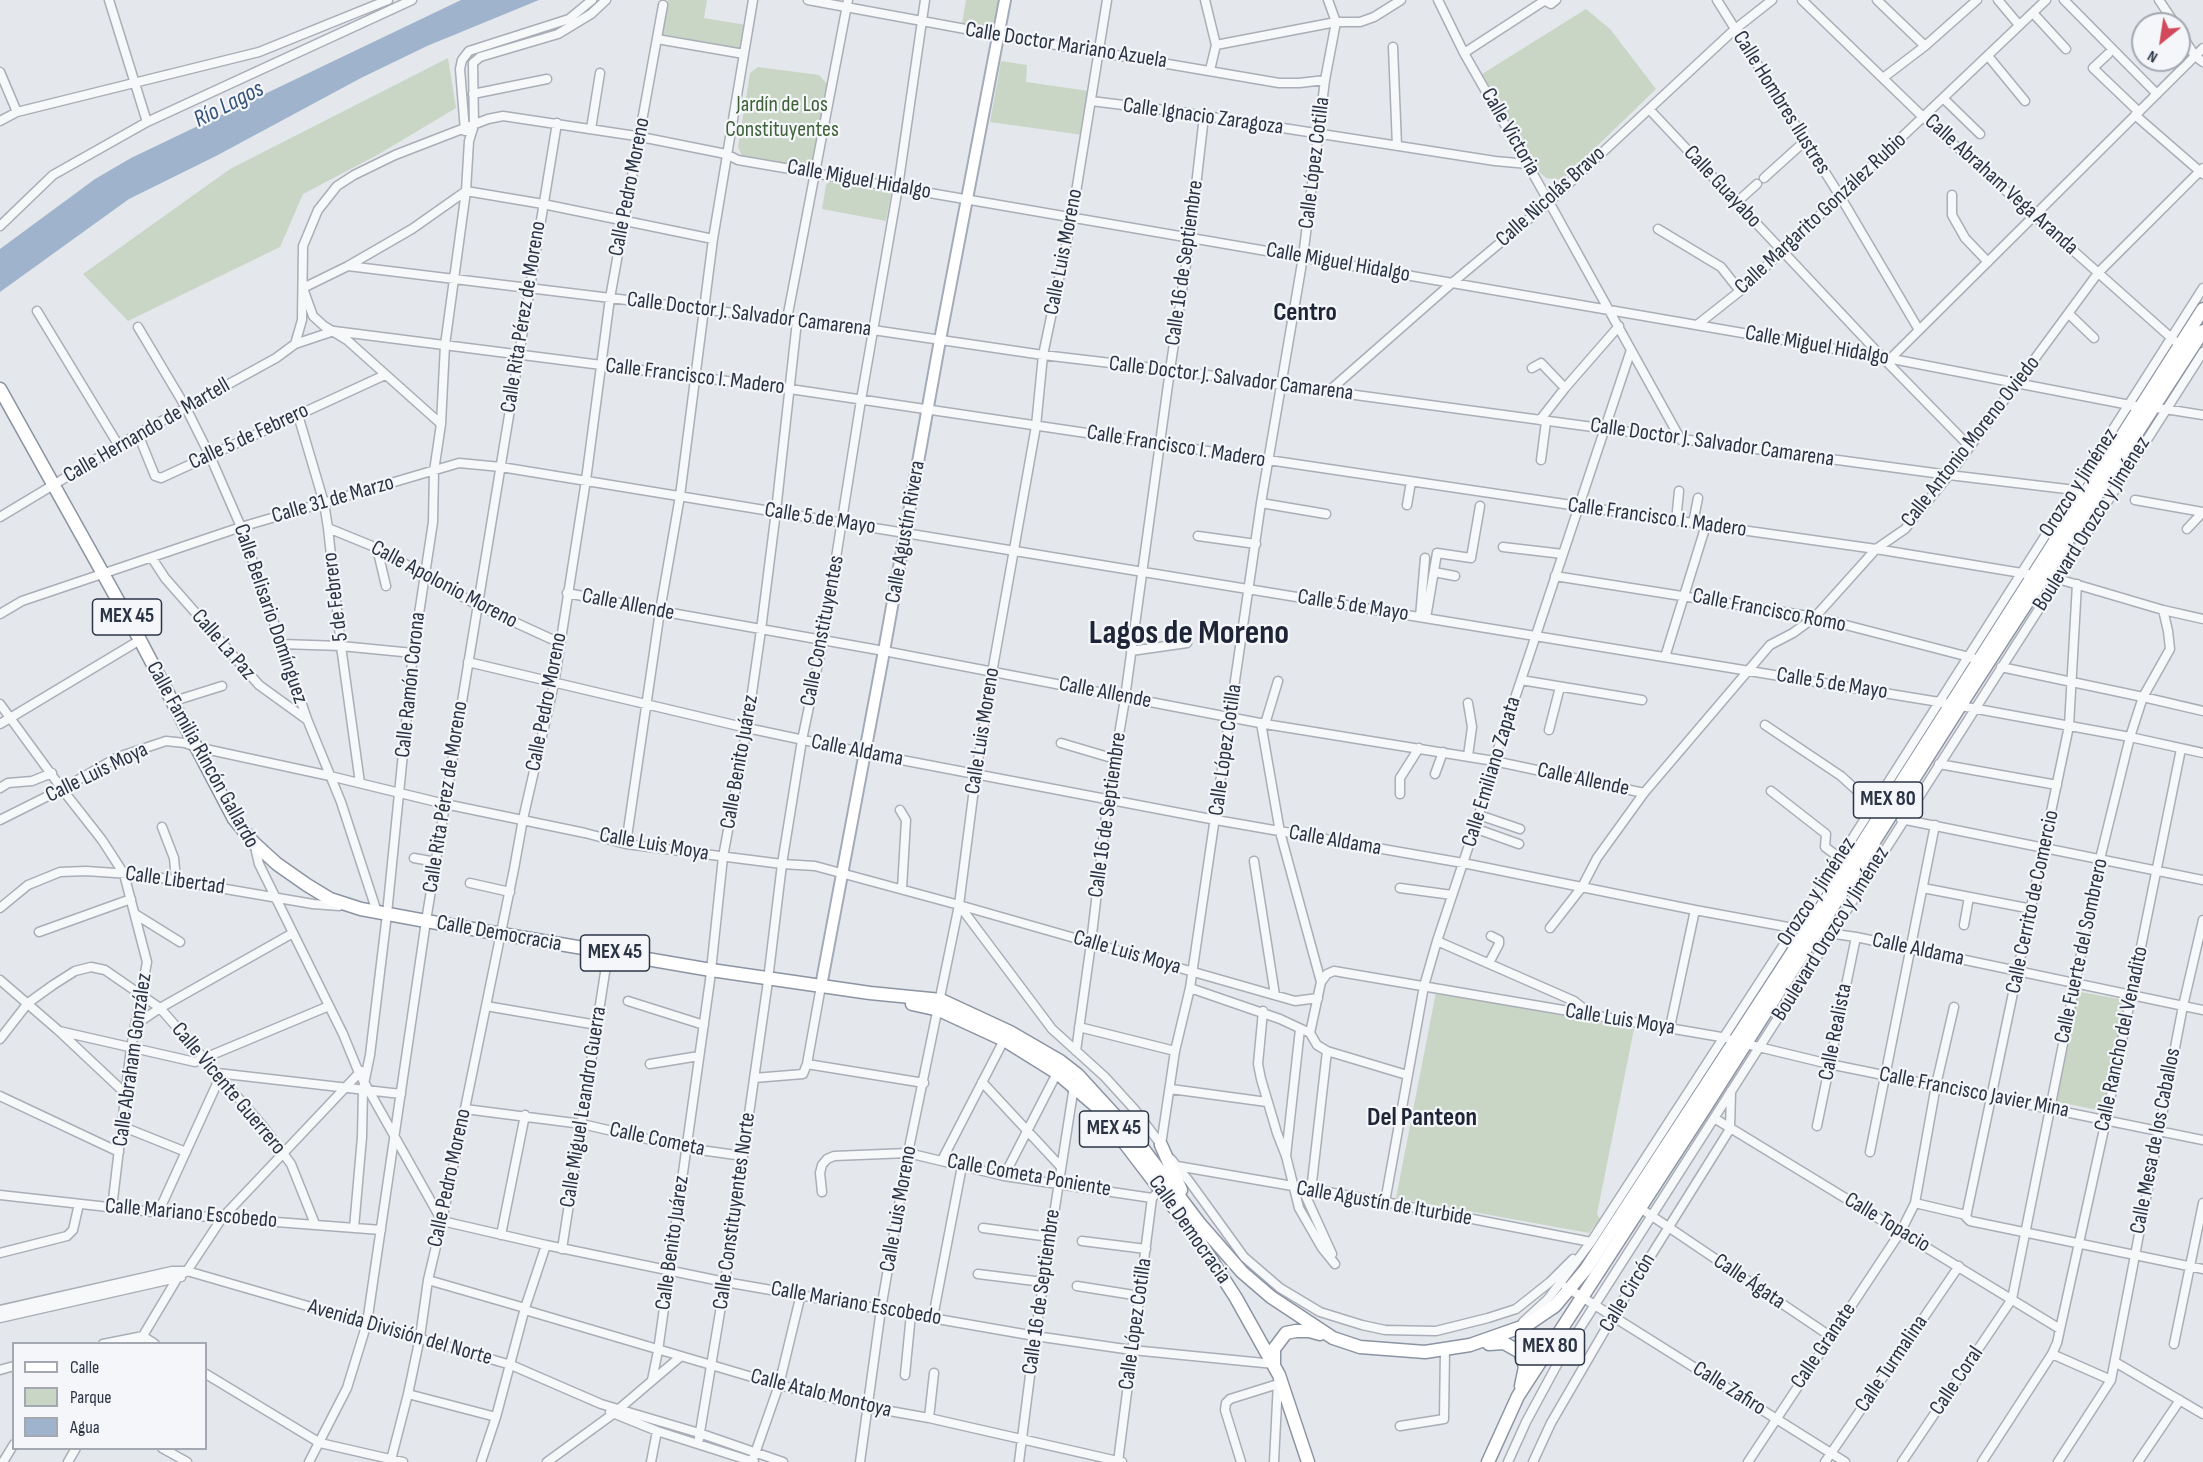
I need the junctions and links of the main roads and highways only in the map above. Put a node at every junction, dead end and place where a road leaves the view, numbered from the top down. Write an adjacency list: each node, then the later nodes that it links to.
1 (1005, 0): 10 (main road, Calle Agustín Rivera)
2 (2203, 309): 6 (highway, Orozco y Jiménez / MEX 80)
3 (2203, 331): 4 (highway, Orozco y Jiménez / MEX 80)
4 (2196, 361): 6 (highway, Orozco y Jiménez / MEX 80)
5 (0, 390): 9 (highway, Calle Familia Rincón Gallardo / MEX 45)
6 (2087, 490): 7 (highway, Orozco y Jiménez / MEX 80)
7 (2033, 575): 8 (highway, Orozco y Jiménez / MEX 80); 8 (highway, Orozco y Jiménez / MEX 80)
8 (1950, 704): 12 (highway, Orozco y Jiménez / MEX 80)
9 (254, 843): 10 (highway, Calle Democracia / MEX 45)
10 (821, 986): 11 (highway, Calle Democracia / MEX 45)
11 (940, 1005): 14 (highway, Calle Democracia / MEX 45); 15 (highway, Calle Democracia / MEX 45)
12 (1734, 1040): 19 (highway, Orozco y Jiménez / MEX 80); 21 (highway, Orozco y Jiménez / MEX 80)
13 (1161, 1145): 16 (highway)
14 (1148, 1156): 15 (highway); 16 (highway, Calle Democracia / MEX 45)
15 (1157, 1194): 17 (highway); 20 (highway, Calle Democracia / MEX 45)
16 (1188, 1208): 17 (highway, Calle Democracia / MEX 45)
17 (1200, 1224): 18 (highway, MEX 45)
18 (1333, 1338): 19 (highway, MEX 45); 20 (highway)
19 (1470, 1346): 21 (highway, MEX 45)
20 (1277, 1375): 22 (highway, MEX 45)
21 (1518, 1396): 23 (highway, MEX 45)
22 (1308, 1462)
23 (1488, 1462)

